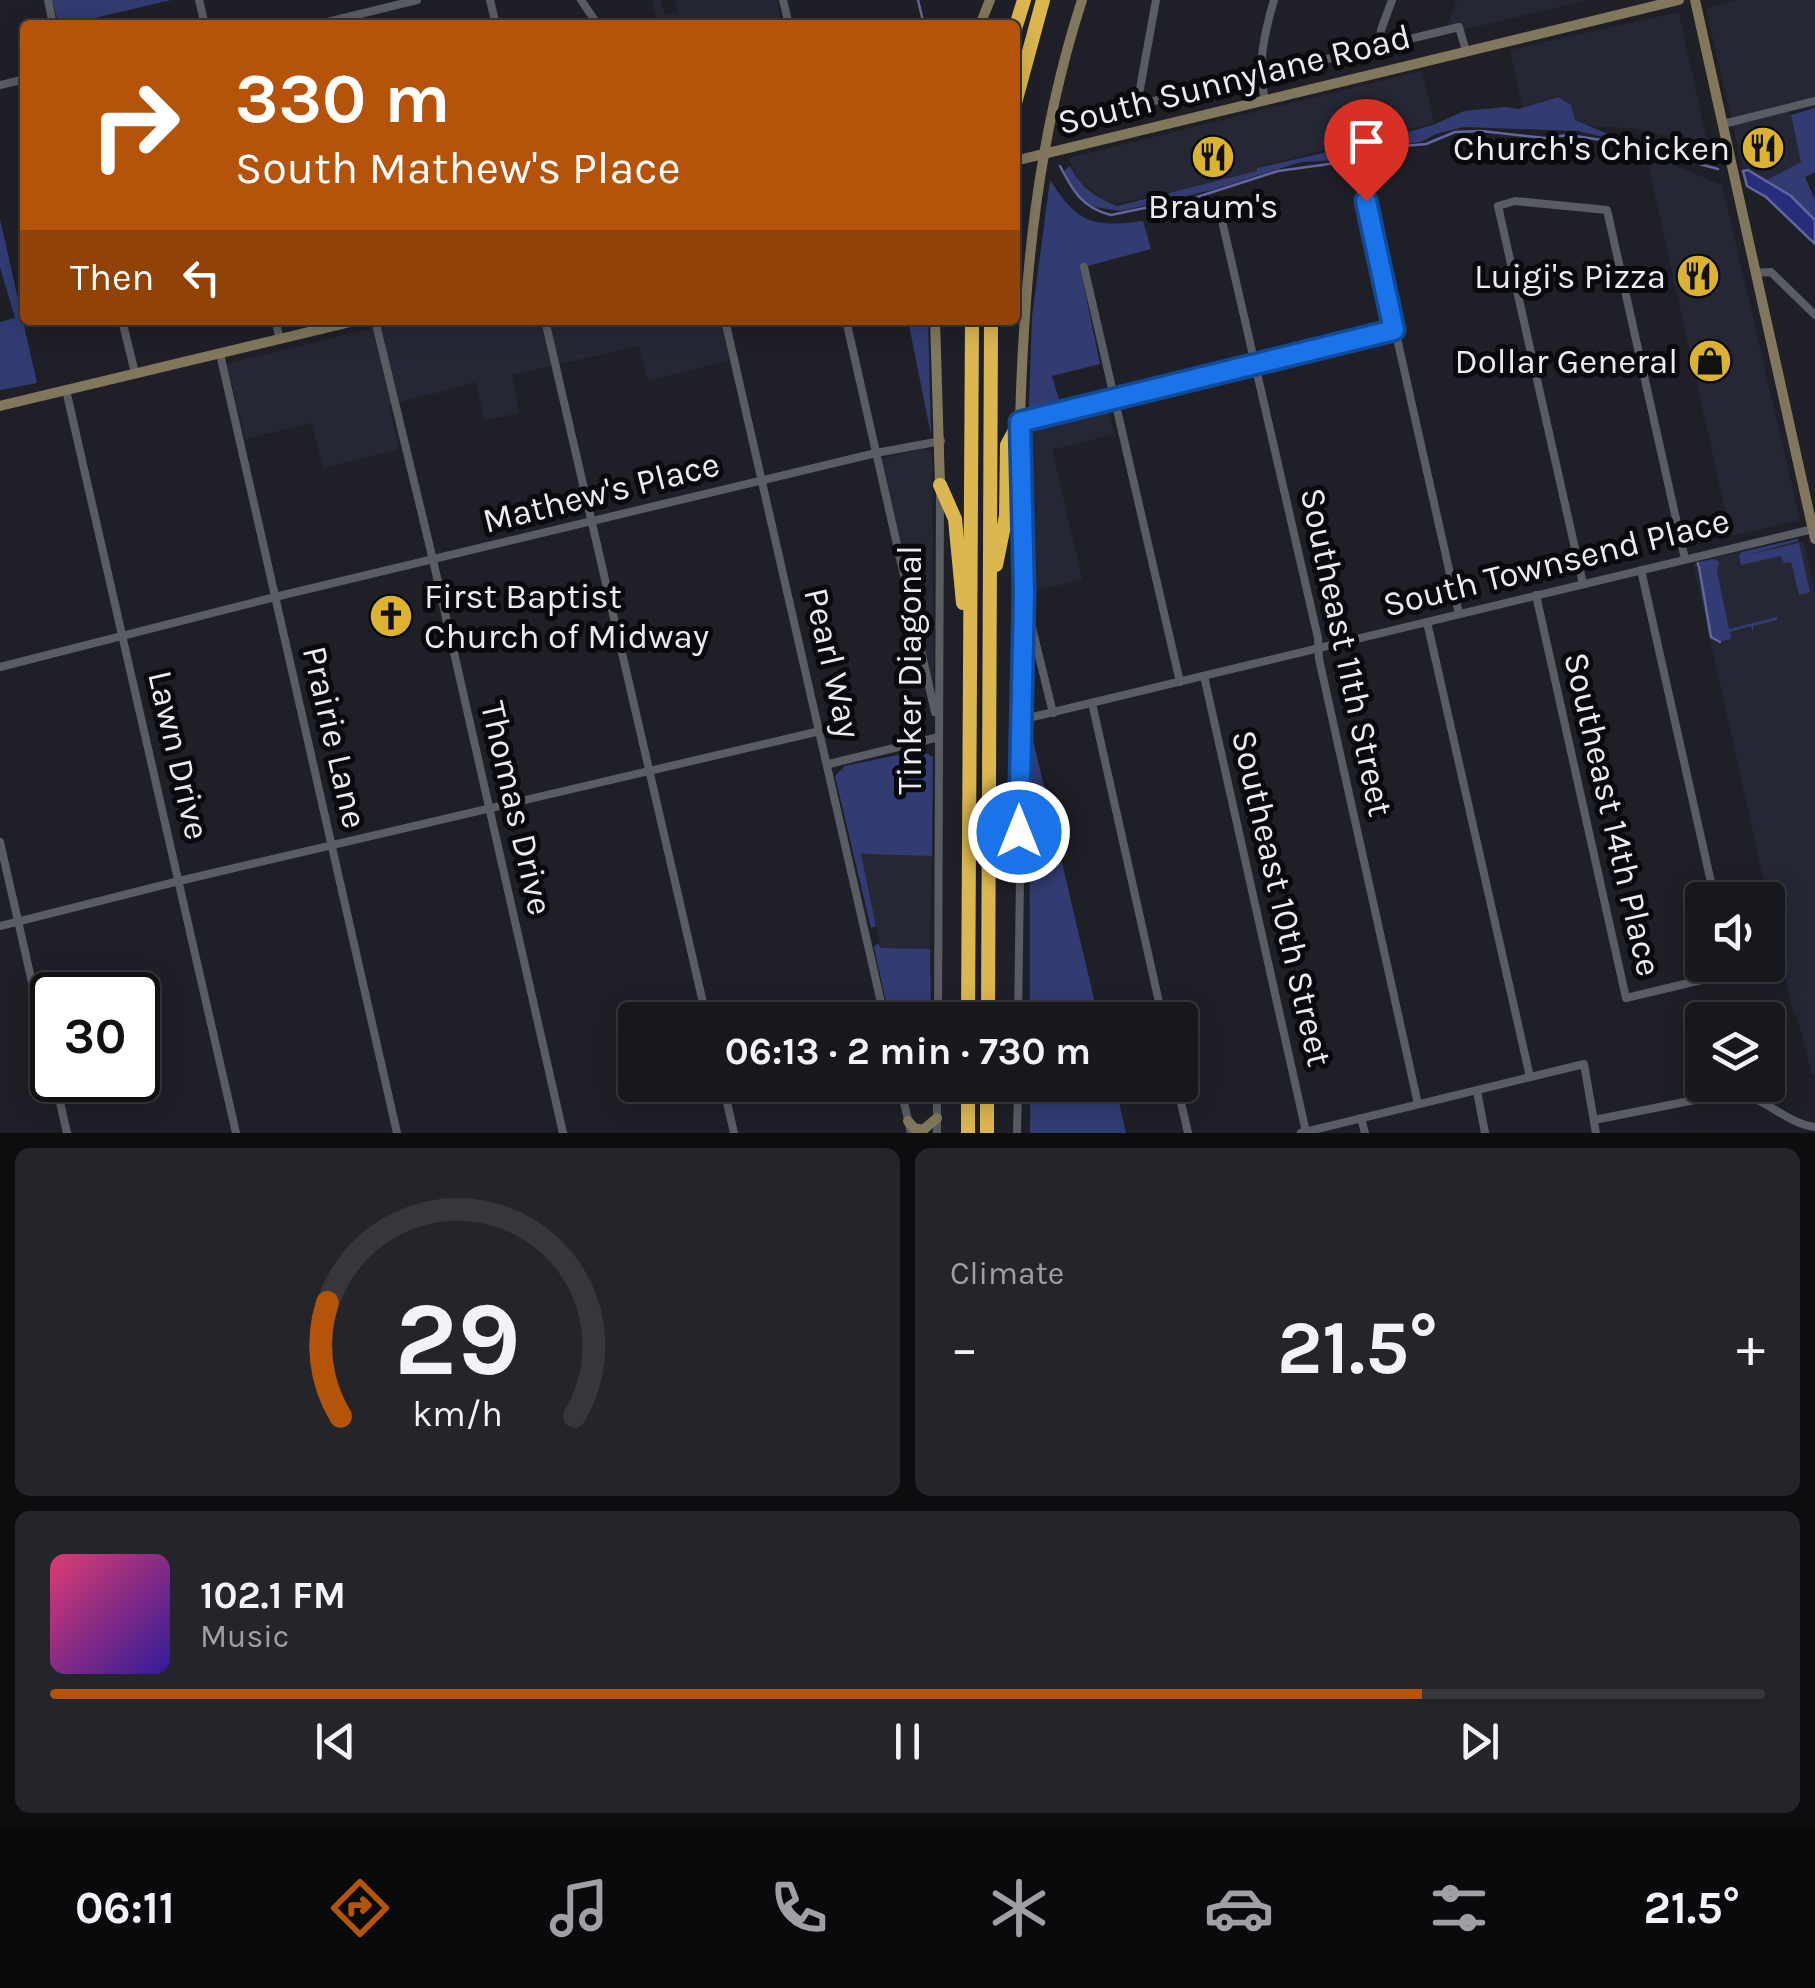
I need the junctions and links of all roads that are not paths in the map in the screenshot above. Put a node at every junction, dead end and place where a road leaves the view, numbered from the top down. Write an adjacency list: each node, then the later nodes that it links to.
1 (417, 0): 9 (street)
2 (1043, 0): 13 (highway)
3 (1082, 0): 17 (main road)
4 (1156, 0): 12 (street, South Sunnylane Road)
5 (1274, 0): 12 (street)
6 (1392, 0): 10 (street)
7 (1679, 0): 11 (main road, South Sunnylane Road)
8 (1695, 0): 16 (main road)
9 (351, 20)
10 (1380, 46): 11 (street, South Sunnylane Road); 12 (street, South Sunnylane Road)
11 (1466, 51): 14 (main road, South Sunnylane Road)
12 (1259, 76): 14 (street)
13 (1020, 84)
14 (1265, 100): 17 (main road, South Sunnylane Road)
15 (1815, 101): 16 (street)
16 (1723, 124): 22 (main road)
17 (1042, 153): 18 (main road, South Sunnylane Road); 42 (main road)
18 (1020, 159)
19 (1359, 169): 34 (street)
20 (1220, 212): 37 (street, Southeast 11th Street)
21 (1084, 267): 40 (street)
22 (1755, 273): 23 (street); 48 (main road)
23 (1815, 315)
24 (123, 325): 38 (street)
25 (277, 325): 35 (street)
26 (338, 325): 35 (main road)
27 (376, 325): 49 (street, Thomas Drive)
28 (546, 325): 47 (street)
29 (726, 325): 45 (street, Pearl Way)
30 (847, 325): 44 (street)
31 (935, 325): 43 (main road, Tinker Diagonal)
32 (972, 325): 62 (highway, Tinker Diagonal)
33 (991, 325): 55 (highway)
34 (1394, 330): 37 (main road); 57 (street)
35 (280, 339): 36 (main road)
36 (220, 354): 38 (main road); 56 (street, Prairie Lane)
37 (1254, 363): 40 (main road); 60 (street, Southeast 11th Street)
38 (135, 373): 39 (main road)
39 (66, 390): 41 (main road); 59 (street, Lawn Drive)
40 (1113, 397): 42 (main road); 64 (street)
41 (0, 406)
42 (1020, 422): 53 (street); 55 (highway)
43 (940, 441): 44 (street, Mathew's Place); 46 (main road, Tinker Diagonal)
44 (876, 453): 45 (street, Mathew's Place); 68 (street)
45 (762, 481): 47 (street, Mathew's Place); 69 (street, Pearl Way)
46 (940, 485): 62 (highway); 68 (street, Tinker Diagonal)
47 (592, 523): 49 (street, Mathew's Place); 72 (street)
48 (1814, 534): 50 (street, South Townsend Place)
49 (434, 560): 56 (street, Mathew's Place); 73 (street, Thomas Drive)
50 (1686, 560): 51 (street, South Townsend Place); 52 (street)
51 (1641, 570): 52 (street, South Townsend Place); 77 (street)
52 (1583, 584): 54 (street, South Townsend Place)
53 (1024, 593): 66 (street); 67 (street)
54 (1536, 595): 57 (street, South Townsend Place); 81 (street, Southeast 14th Place)
55 (990, 596): 86 (highway)
56 (275, 597): 59 (street, Mathew's Place); 75 (street, Prairie Lane)
57 (1459, 614): 58 (street, South Townsend Place)
58 (1428, 622): 60 (street, South Townsend Place); 89 (street)
59 (123, 635): 61 (street, Mathew's Place); 76 (street, Lawn Drive)
60 (1318, 648): 63 (street, South Townsend Place); 99 (street, Southeast 11th Street)
61 (0, 668)
62 (970, 668): 85 (highway, Tinker Diagonal)
63 (1204, 676): 64 (street, South Townsend Place); 105 (street, Southeast 10th Street)
64 (1180, 682): 65 (street, South Townsend Place)
65 (1092, 703): 66 (street, South Townsend Place); 88 (street)
66 (1053, 712): 67 (street, South Townsend Place)
67 (1020, 720): 87 (street)
68 (938, 726): 70 (street, Tinker Diagonal)
69 (820, 731): 71 (street, Pearl Way); 72 (street)
70 (939, 737): 71 (street); 84 (street, Tinker Diagonal)
71 (829, 764): 83 (street, Pearl Way)
72 (649, 772): 73 (street); 82 (street)
73 (488, 808): 75 (street); 109 (street, Thomas Drive)
74 (0, 842): 78 (street)
75 (332, 845): 76 (street); 108 (street, Prairie Lane)
76 (180, 881): 78 (street); 107 (street, Lawn Drive)
77 (1710, 882)
78 (18, 922): 79 (street); 80 (street)
79 (0, 926)
80 (30, 974)
81 (1685, 982)
82 (703, 1002)
83 (881, 1002)
84 (938, 1002)
85 (968, 1002)
86 (988, 1002)
87 (1018, 1002)
88 (1159, 1002)
89 (1530, 1077): 90 (street); 102 (street)
90 (1477, 1091): 99 (street); 117 (street)
91 (60, 1102): 106 (street)
92 (726, 1102): 110 (street)
93 (904, 1102): 103 (street)
94 (937, 1102): 100 (street)
95 (968, 1102): 112 (highway)
96 (988, 1102): 113 (highway)
97 (1018, 1102): 114 (street)
98 (1181, 1102): 115 (street)
99 (1418, 1104): 101 (street)
100 (937, 1118): 103 (main road); 111 (street)
101 (1361, 1118): 105 (street); 116 (street)
102 (1594, 1120): 104 (street); 118 (street)
103 (909, 1127)
104 (1815, 1127)
105 (1304, 1132)
106 (67, 1133)
107 (236, 1133)
108 (397, 1133)
109 (563, 1133)
110 (734, 1133)
111 (937, 1133)
112 (968, 1133)
113 (987, 1133)
114 (1017, 1133)
115 (1188, 1133)
116 (1365, 1133)
117 (1485, 1133)
118 (1596, 1133)

